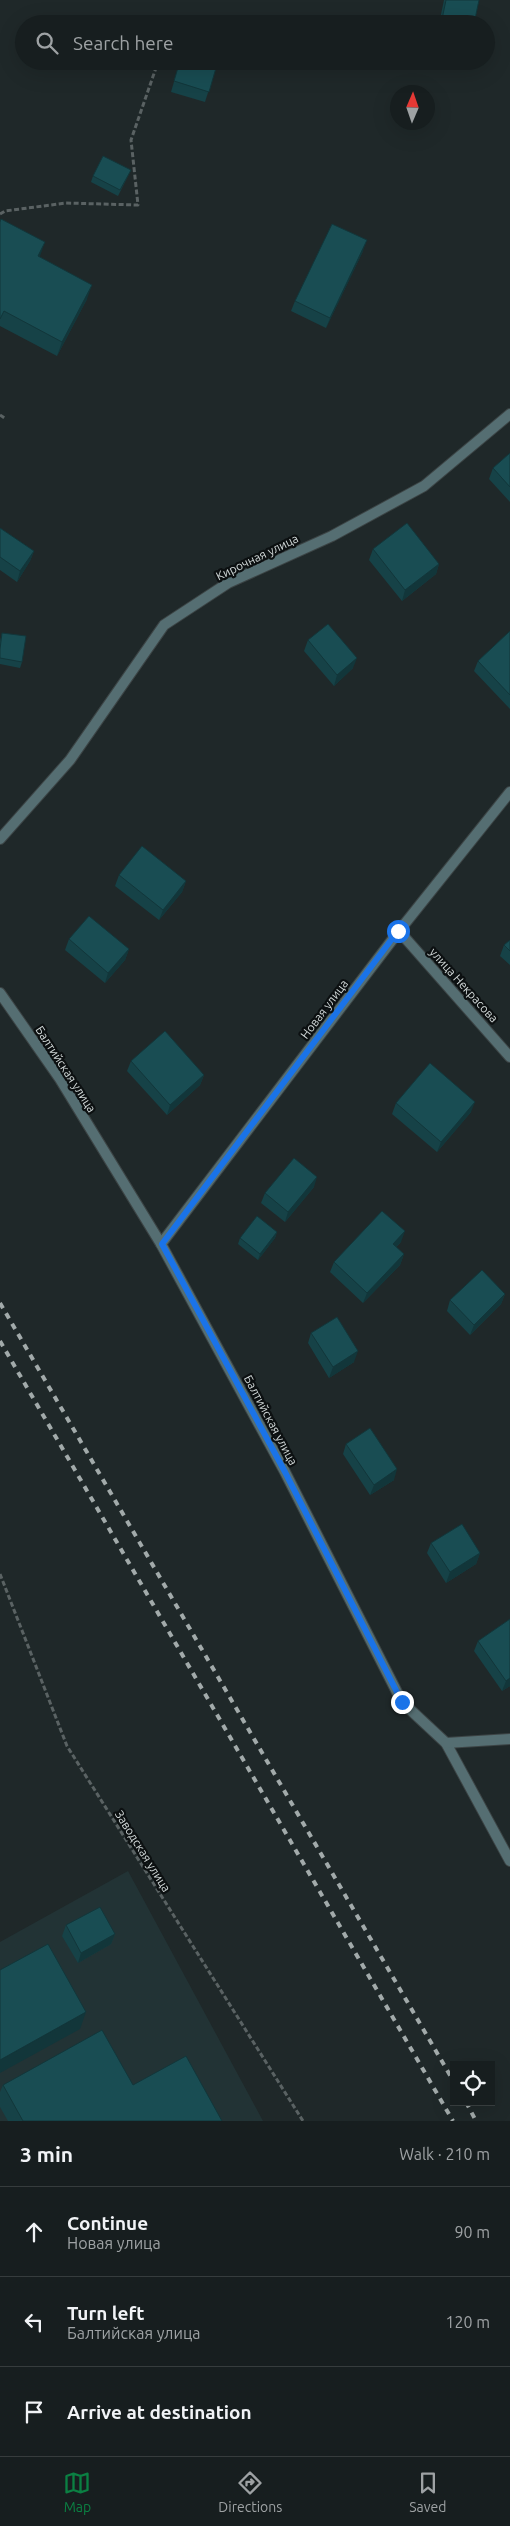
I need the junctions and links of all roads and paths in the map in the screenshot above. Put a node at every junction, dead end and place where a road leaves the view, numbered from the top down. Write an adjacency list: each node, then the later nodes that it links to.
1 (155, 70): 2 (path)
2 (0, 214)
3 (510, 414): 7 (street, Кирочная улица)
4 (0, 416): 5 (path)
5 (6, 420)
6 (510, 792): 8 (street, Новая улица)
7 (0, 839)
8 (398, 931): 10 (street, улица Некрасова); 11 (street, Новая улица)
9 (0, 993): 11 (street, Балтийская улица)
10 (510, 1056)
11 (162, 1244): 14 (street, Балтийская улица)
12 (0, 1574): 16 (path, Заводская улица)
13 (510, 1739): 14 (street)
14 (446, 1743): 15 (street, Балтийская улица)
15 (510, 1861)
16 (302, 2121)

